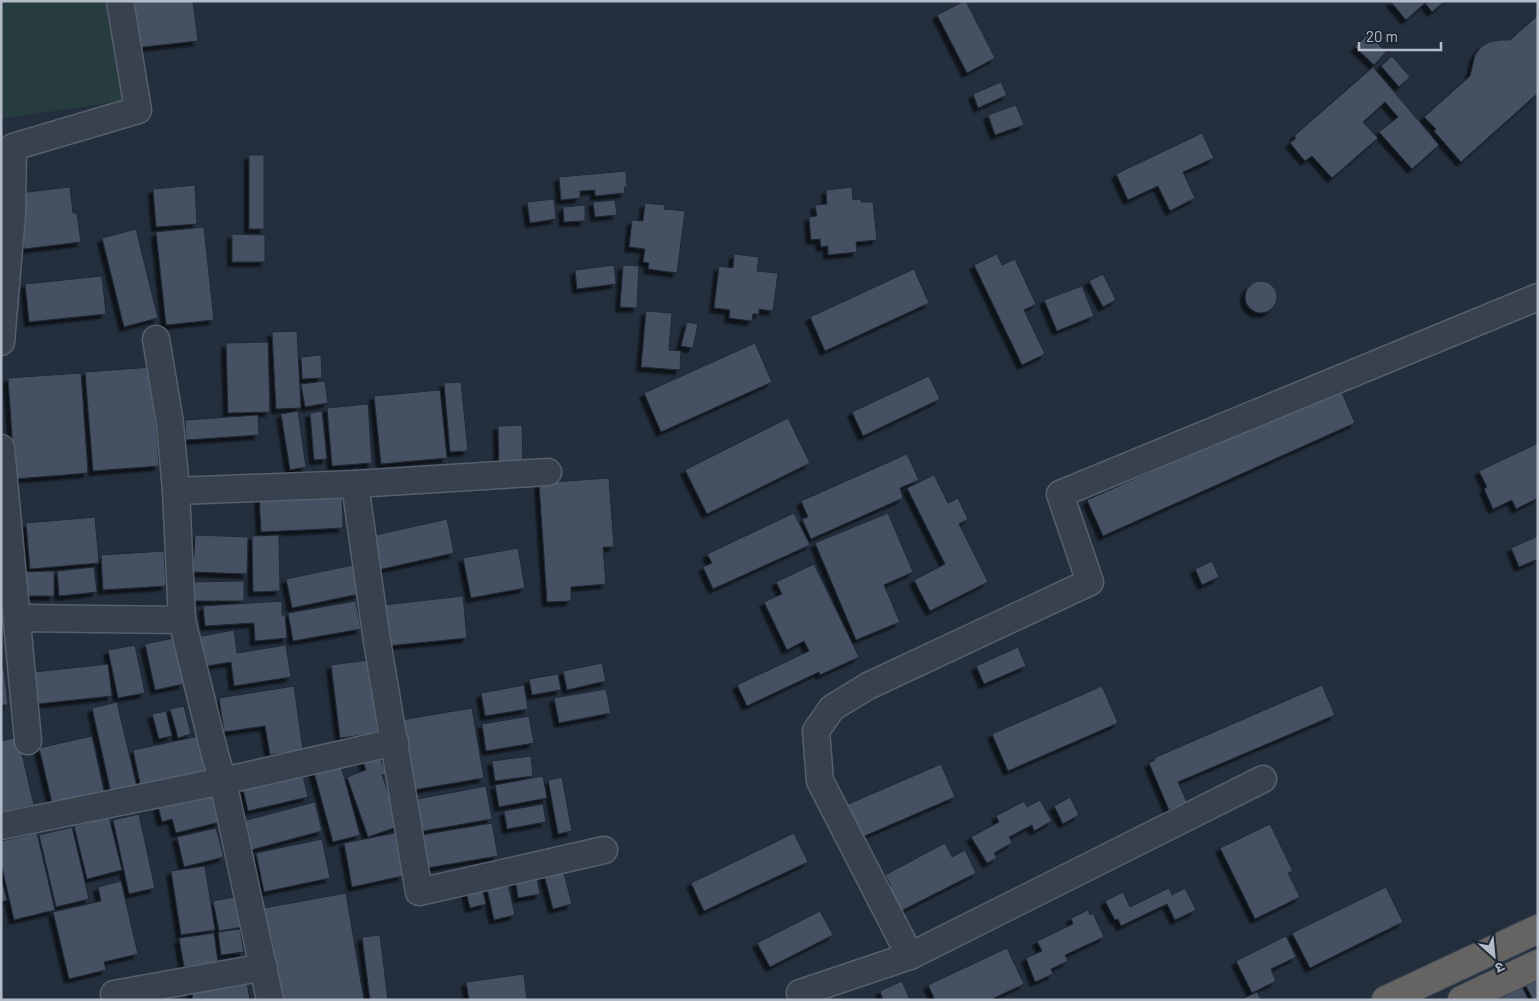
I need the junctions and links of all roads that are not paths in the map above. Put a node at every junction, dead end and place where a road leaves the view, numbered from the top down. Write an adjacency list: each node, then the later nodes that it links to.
1 (120, 1): 4 (street)
2 (1538, 297): 18 (street)
3 (156, 339): 8 (street)
4 (1, 342)
5 (1, 448): 9 (street)
6 (548, 472): 7 (street)
7 (355, 484): 8 (street); 12 (street)
8 (176, 490): 10 (street)
9 (17, 618): 10 (street); 11 (street)
10 (182, 620): 14 (street)
11 (28, 741)
12 (395, 742): 14 (street); 16 (street)
13 (1263, 779): 18 (street)
14 (223, 781): 15 (street); 20 (street)
15 (1, 826)
16 (604, 850)
17 (1538, 928): 24 (highway)
18 (910, 956): 21 (street)
19 (1538, 964): 25 (highway)
20 (264, 967): 22 (street); 23 (street)
21 (800, 993)
22 (114, 994)
23 (270, 1000)
24 (1386, 1000)
25 (1462, 1000)

